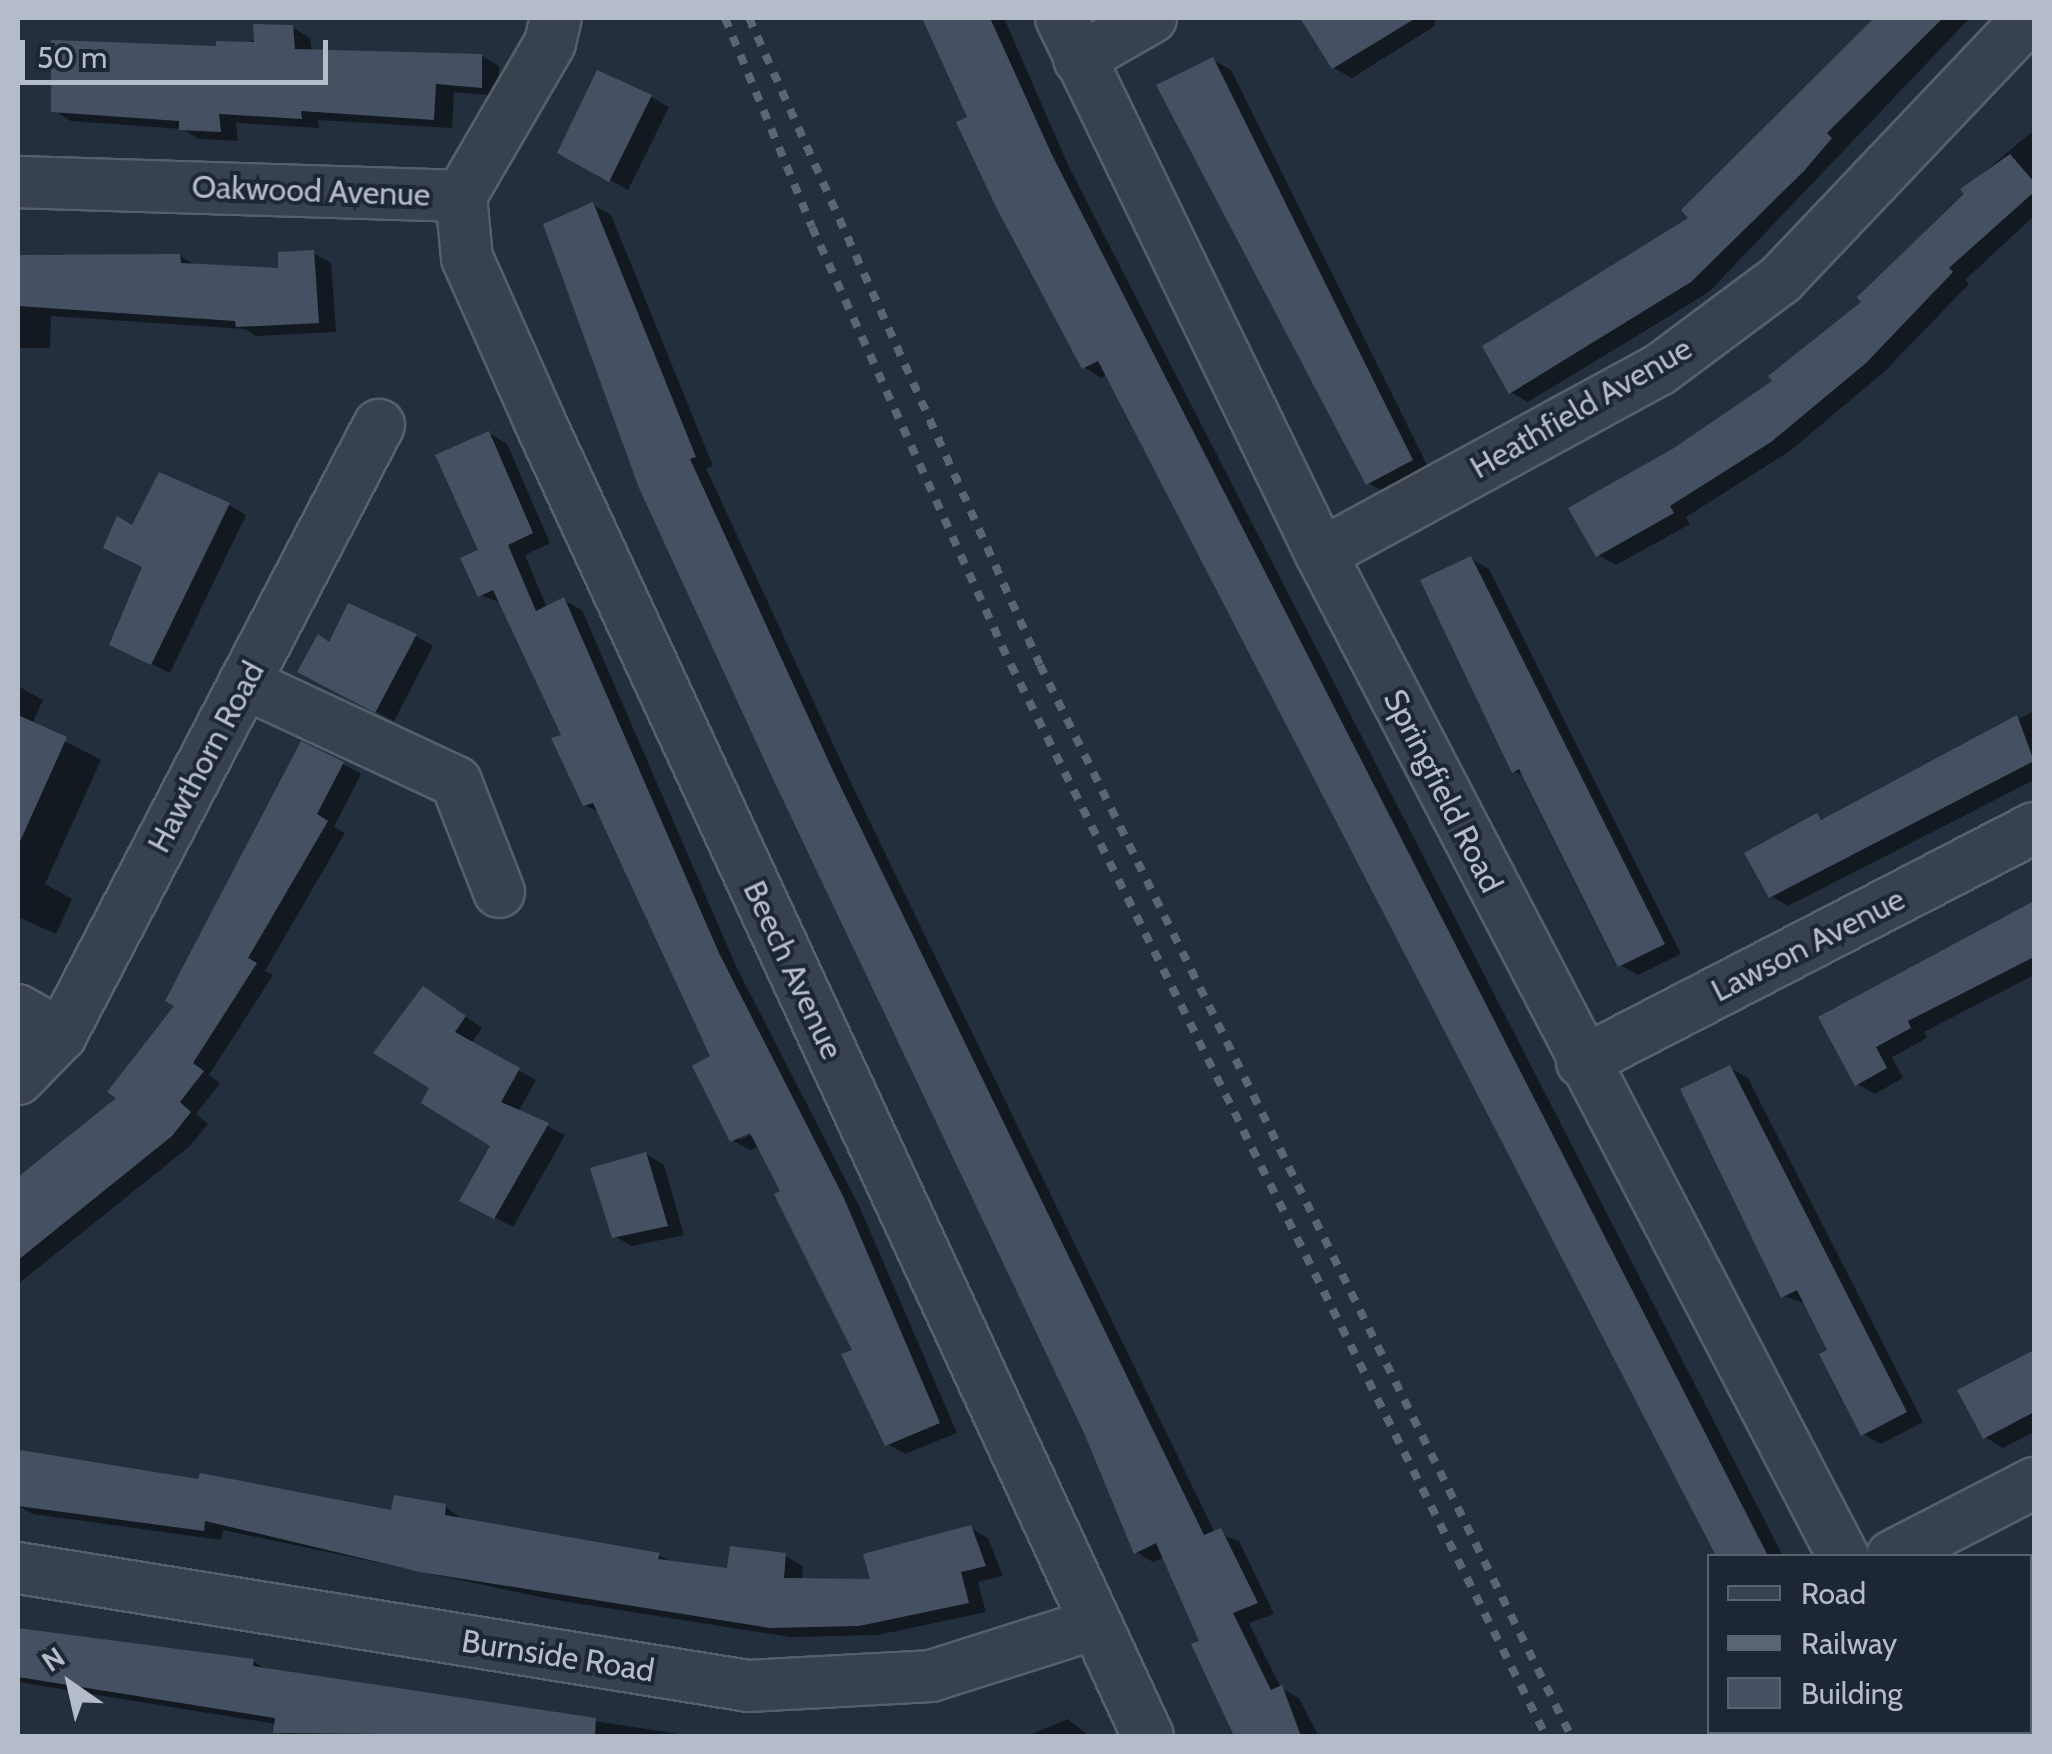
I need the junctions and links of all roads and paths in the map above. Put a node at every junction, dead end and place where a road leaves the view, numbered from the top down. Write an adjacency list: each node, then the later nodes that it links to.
1 (556, 18): 6 (street, Oakwood Avenue)
2 (1151, 18): 4 (street)
3 (2029, 18): 8 (street, Heathfield Avenue)
4 (1070, 38): 8 (street, Springfield Road)
5 (18, 182): 6 (street, Oakwood Avenue)
6 (462, 196): 20 (street, Beech Avenue)
7 (379, 425): 9 (street, Hawthorn Road)
8 (1321, 554): 14 (street, Springfield Road)
9 (244, 683): 11 (street); 13 (street, Hawthorn Road)
10 (2034, 828): 14 (street, Lawson Avenue)
11 (500, 892)
12 (18, 1010): 13 (street)
13 (61, 1034): 15 (street, Hawthorn Road)
14 (1582, 1062): 17 (street, Springfield Road)
15 (18, 1079)
16 (2034, 1483): 18 (street)
17 (1842, 1554)
18 (1896, 1554)
19 (18, 1568): 20 (street, Burnside Road)
20 (1095, 1624): 21 (street, Beech Avenue)
21 (1148, 1736)

